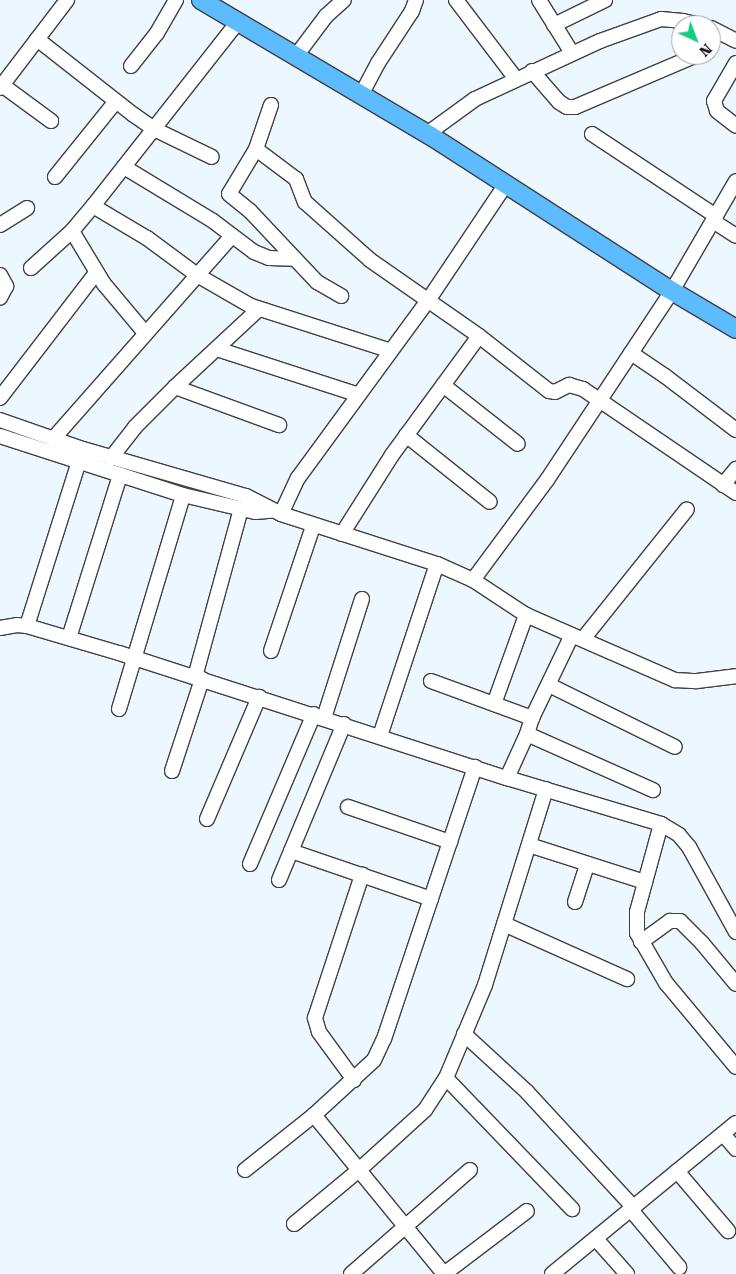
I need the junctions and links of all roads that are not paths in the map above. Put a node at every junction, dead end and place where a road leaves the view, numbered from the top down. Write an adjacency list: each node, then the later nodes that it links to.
1 (66, 0): 14 (street)
2 (176, 0): 20 (street)
3 (201, 0): 9 (main road)
4 (344, 0): 17 (street)
5 (416, 0): 24 (street)
6 (456, 0): 22 (street)
7 (539, 0): 12 (street)
8 (605, 0): 12 (street)
9 (219, 5): 11 (main road)
10 (671, 20): 16 (street)
11 (238, 22): 17 (main road); 29 (street)
12 (554, 25): 16 (street)
13 (721, 35): 15 (street)
14 (37, 39): 23 (street); 25 (street)
15 (736, 40)
16 (572, 53): 21 (street)
17 (296, 56): 24 (main road)
18 (736, 63): 28 (street)
19 (674, 65): 21 (street)
20 (131, 66)
21 (532, 71): 22 (street)
22 (516, 79): 30 (street)
23 (1, 86): 27 (street)
24 (361, 95): 30 (main road)
25 (116, 101): 29 (street); 35 (street)
26 (271, 104): 32 (street)
27 (51, 122)
28 (736, 126)
29 (154, 129): 33 (street); 34 (street)
30 (427, 134): 37 (main road)
31 (592, 134): 40 (street)
32 (256, 149): 45 (street); 53 (street)
33 (212, 157)
34 (124, 168): 38 (street); 43 (street)
35 (55, 177)
36 (736, 181): 40 (street)
37 (506, 184): 50 (main road); 53 (street)
38 (94, 206): 42 (street); 49 (street)
39 (26, 208): 41 (street)
40 (714, 218): 44 (street); 50 (street)
41 (0, 225)
42 (72, 231): 46 (street); 47 (street)
43 (232, 236): 45 (street); 49 (street)
44 (736, 236)
45 (294, 259): 51 (street)
46 (32, 268)
47 (96, 273): 56 (street); 64 (street)
48 (0, 275): 52 (street)
49 (196, 275): 54 (street); 56 (street)
50 (672, 291): 55 (main road); 60 (street)
51 (341, 296)
52 (0, 298)
53 (427, 302): 57 (street); 59 (street)
54 (259, 310): 58 (street); 59 (street)
55 (736, 329)
56 (145, 333): 71 (street)
57 (479, 336): 61 (street); 65 (street)
58 (217, 349): 62 (street); 63 (street)
59 (391, 351): 63 (street)
60 (631, 353): 65 (street); 68 (street)
61 (443, 385): 70 (street); 72 (street)
62 (175, 387): 67 (street); 74 (street)
63 (358, 395): 84 (street)
64 (0, 398)
65 (599, 400): 78 (street); 88 (street)
66 (0, 420): 71 (street)
67 (279, 425)
68 (736, 430)
69 (0, 436): 75 (street)
70 (406, 436): 81 (street); 86 (street)
71 (53, 439): 73 (street)
72 (518, 444)
73 (83, 449): 74 (street); 75 (street)
74 (111, 458): 84 (street)
75 (79, 463): 77 (street); 91 (street)
76 (736, 469): 78 (street)
77 (120, 475): 80 (street); 94 (street)
78 (723, 485): 79 (street)
79 (736, 494)
80 (183, 495): 82 (street); 96 (street)
81 (490, 502)
82 (242, 509): 84 (street); 98 (street)
83 (687, 509): 93 (street)
84 (276, 513): 85 (street)
85 (313, 526): 86 (street); 95 (street)
86 (342, 534): 87 (street)
87 (437, 564): 88 (street); 108 (street)
88 (473, 580): 90 (street)
89 (362, 599): 104 (street)
90 (526, 615): 93 (street); 102 (street)
91 (27, 626): 92 (street); 94 (street)
92 (0, 627)
93 (577, 637): 97 (street); 100 (street)
94 (69, 638): 96 (street)
95 (271, 651)
96 (135, 658): 98 (street); 103 (street)
97 (736, 676)
98 (199, 678): 101 (street); 111 (street)
99 (431, 681): 102 (street)
100 (549, 685): 105 (street); 109 (street)
101 (259, 697): 104 (street); 116 (street)
102 (494, 704): 105 (street)
103 (119, 709)
104 (319, 716): 106 (street); 121 (street)
105 (532, 718): 107 (street)
106 (344, 724): 108 (street); 120 (street)
107 (527, 734): 112 (street); 114 (street)
108 (380, 736): 110 (street)
109 (675, 747)
110 (475, 767): 112 (street); 118 (street)
111 (172, 771)
112 (507, 778): 113 (street)
113 (546, 790): 117 (street); 119 (street)
114 (652, 790)
115 (348, 808): 118 (street)
116 (207, 819)
117 (661, 824): 125 (street); 129 (street)
118 (450, 842): 126 (street)
119 (529, 845): 122 (street); 128 (street)
120 (291, 851): 123 (street); 124 (street)
121 (250, 864)
122 (587, 864): 125 (street); 127 (street)
123 (362, 875): 126 (street); 136 (street)
124 (279, 880)
125 (645, 882): 130 (street)
126 (431, 899): 136 (street)
127 (574, 902)
128 (504, 924): 131 (street); 133 (street)
129 (736, 932)
130 (641, 942): 132 (street); 134 (street)
131 (627, 979)
132 (736, 984)
133 (464, 1034): 135 (street); 146 (street)
134 (736, 1067)
135 (446, 1078): 142 (street); 145 (street)
136 (354, 1080): 137 (street)
137 (314, 1115): 141 (street); 142 (street)
138 (736, 1123): 139 (street)
139 (723, 1134): 140 (street); 144 (street)
140 (736, 1149)
141 (245, 1170)
142 (359, 1170): 148 (street); 149 (street)
143 (470, 1170): 149 (street)
144 (677, 1171): 146 (street); 150 (street)
145 (572, 1209)
146 (632, 1209): 151 (street); 152 (street)
147 (527, 1211): 154 (street)
148 (294, 1224)
149 (405, 1227): 153 (street); 154 (street)
150 (728, 1231)
151 (596, 1239): 155 (street); 156 (street)
152 (678, 1267)
153 (352, 1274)
154 (444, 1274)
155 (552, 1274)
156 (627, 1274)

